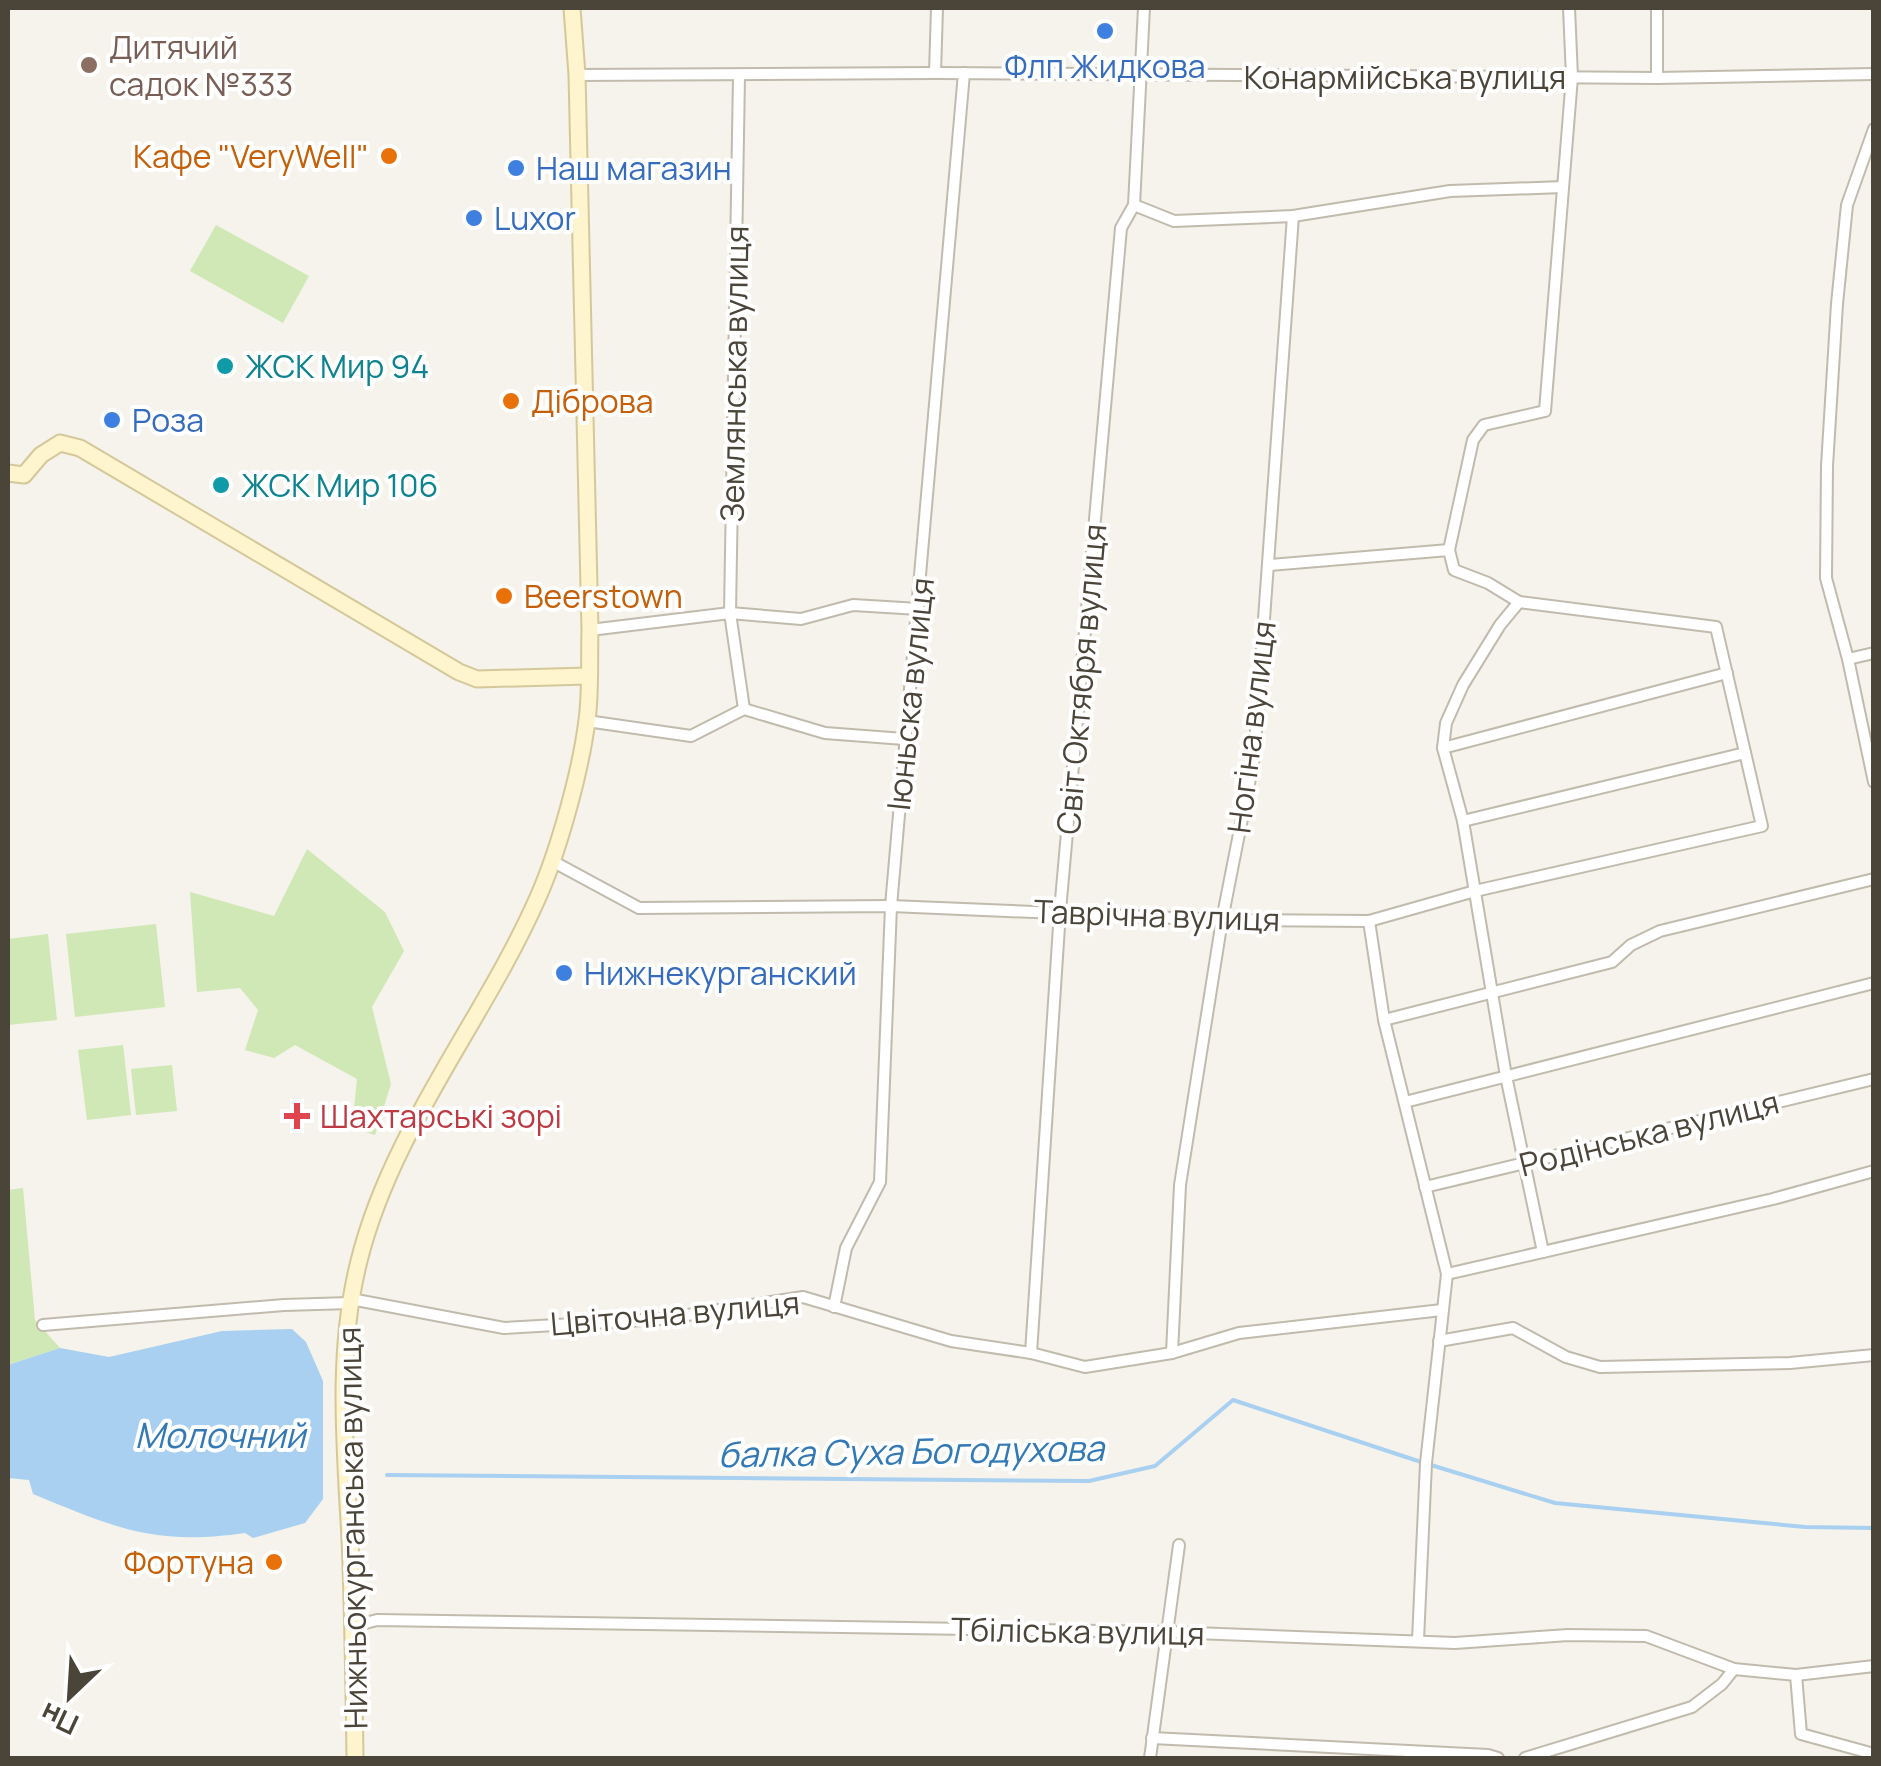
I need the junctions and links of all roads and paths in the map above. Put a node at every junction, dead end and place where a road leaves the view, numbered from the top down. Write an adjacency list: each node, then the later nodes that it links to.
1 (572, 8): 9 (main road, Нижньокурганська вулиця)
2 (937, 8): 6 (street)
3 (1144, 8): 11 (street, Світ Октября вулиця)
4 (1569, 8): 12 (street)
5 (1657, 8): 13 (street)
6 (935, 73): 7 (street, Конармійська вулиця); 10 (street, Конармійська вулиця)
7 (964, 73): 11 (street, Конармійська вулиця); 22 (street, Iюньска вулиця)
8 (1874, 74): 13 (street, Конармійська вулиця)
9 (578, 75): 10 (street, Конармійська вулиця); 24 (main road, Нижньокурганська вулиця)
10 (738, 76): 23 (street, Землянська вулиця)
11 (1142, 76): 12 (street, Конармійська вулиця); 16 (street, Світ Октября вулиця)
12 (1572, 77): 13 (street, Конармійська вулиця); 15 (street)
13 (1657, 78)
14 (1874, 130): 26 (street)
15 (1562, 186): 17 (street); 19 (street)
16 (1134, 205): 17 (street); 41 (street, Світ Октября вулиця)
17 (1293, 216): 20 (street, Ногіна вулиця)
18 (8, 473): 28 (main road)
19 (1449, 550): 20 (street); 21 (street)
20 (1269, 565): 42 (street, Ногіна вулиця)
21 (1520, 602): 27 (street); 33 (street)
22 (919, 608): 23 (street); 32 (street, Iюньска вулиця)
23 (730, 613): 24 (street); 29 (street, Землянська вулиця)
24 (590, 630): 28 (main road, Нижньокурганська вулиця)
25 (1874, 653): 26 (street)
26 (1848, 659): 31 (street)
27 (1727, 674): 33 (street); 34 (street)
28 (588, 676): 30 (main road, Нижньокурганська вулиця)
29 (744, 709): 30 (street); 32 (street)
30 (587, 721): 37 (main road, Нижньокурганська вулиця)
31 (1868, 722): 35 (street)
32 (904, 739): 40 (street, Iюньска вулиця)
33 (1443, 748): 36 (street)
34 (1745, 753): 36 (street); 39 (street, Таврічна вулиця)
35 (1874, 782)
36 (1463, 821): 39 (street)
37 (552, 861): 40 (street, Таврічна вулиця); 55 (main road, Нижньокурганська вулиця)
38 (1874, 879): 45 (street)
39 (1475, 891): 43 (street, Таврічна вулиця); 45 (street)
40 (891, 906): 41 (street, Таврічна вулиця); 56 (street, Iюньска вулиця)
41 (1060, 911): 42 (street, Таврічна вулиця); 60 (street, Світ Октября вулиця)
42 (1222, 920): 43 (street, Таврічна вулиця); 61 (street, Ногіна вулиця)
43 (1369, 922): 46 (street)
44 (1874, 983): 47 (street)
45 (1492, 994): 46 (street); 47 (street)
46 (1384, 1020): 49 (street)
47 (1506, 1076): 49 (street); 50 (street)
48 (1874, 1079): 50 (street, Родінська вулиця)
49 (1405, 1102): 52 (street)
50 (1525, 1164): 52 (street, Родінська вулиця); 53 (street)
51 (1874, 1170): 53 (street)
52 (1425, 1187): 54 (street)
53 (1543, 1252): 54 (street)
54 (1447, 1274): 57 (street)
55 (350, 1301): 56 (street, Цвiточна вулиця); 58 (street, Цвiточна вулиця); 64 (main road, Нижньокурганська вулиця)
56 (834, 1306): 60 (street, Цвiточна вулиця)
57 (1442, 1310): 59 (street); 61 (street, Цвiточна вулиця)
58 (43, 1325)
59 (1439, 1341): 62 (street); 66 (street)
60 (1032, 1353): 61 (street, Цвiточна вулиця)
61 (1172, 1354)
62 (1874, 1355)
63 (1179, 1545): 65 (street)
64 (354, 1626): 65 (street, Тбіліська вулиця); 73 (main road, Нижньокурганська вулиця)
65 (1169, 1632): 66 (street, Тбіліська вулиця); 70 (street)
66 (1418, 1640): 68 (street, Тбіліська вулиця)
67 (1874, 1666): 69 (street, Тбіліська вулиця)
68 (1734, 1669): 69 (street, Тбіліська вулиця); 76 (street)
69 (1796, 1675): 71 (street)
70 (1152, 1738): 72 (street); 74 (street)
71 (1874, 1754)
72 (1409, 1755): 75 (street)
73 (354, 1758)
74 (1150, 1758)
75 (1498, 1758)
76 (1524, 1758)

